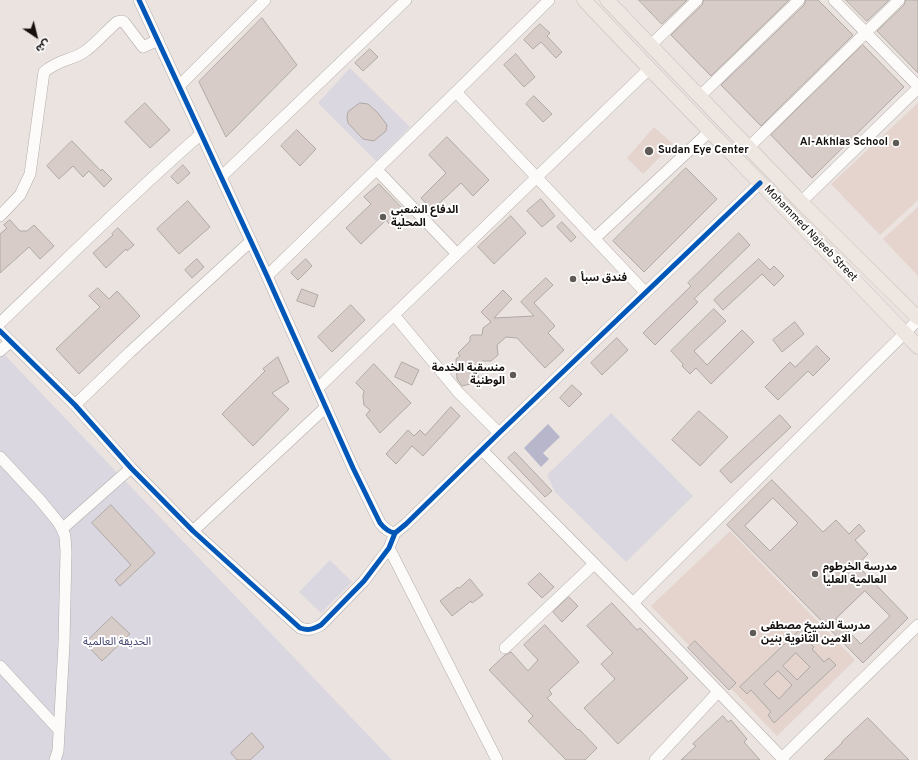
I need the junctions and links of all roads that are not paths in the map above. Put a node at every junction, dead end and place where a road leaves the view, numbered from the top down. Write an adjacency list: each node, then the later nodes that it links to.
1 (139, 0): 12 (street)
2 (265, 0): 15 (street)
3 (406, 0): 24 (street)
4 (549, 0): 17 (street)
5 (584, 0): 14 (main road, Mohammed Najeeb Street)
6 (607, 0): 13 (main road, Mohammed Najeeb Street)
7 (697, 0): 13 (street)
8 (799, 0): 18 (street)
9 (834, 0): 11 (street)
10 (899, 0): 11 (street)
11 (865, 32): 16 (street); 21 (street)
12 (158, 40): 15 (street); 27 (street)
13 (651, 45): 18 (main road, Mohammed Najeeb Street)
14 (649, 69): 19 (main road, Mohammed Najeeb Street); 23 (street)
15 (179, 86): 20 (street)
16 (918, 86): 26 (street)
17 (456, 92): 22 (street); 23 (street)
18 (700, 96): 21 (main road, Mohammed Najeeb Street)
19 (710, 131): 25 (main road, Mohammed Najeeb Street); 28 (street)
20 (201, 134): 24 (street); 37 (street)
21 (749, 147): 26 (main road, Mohammed Najeeb Street)
22 (376, 170): 30 (street); 31 (street)
23 (537, 176): 28 (street); 30 (street)
24 (221, 177): 29 (street)
25 (760, 183): 32 (street); 35 (main road, Mohammed Najeeb Street)
26 (802, 202): 33 (main road, Mohammed Najeeb Street)
27 (0, 216)
28 (595, 238): 32 (street)
29 (251, 241): 31 (street); 44 (street)
30 (457, 254): 34 (street)
31 (267, 276): 43 (street)
32 (645, 292): 46 (street)
33 (904, 304): 35 (main road); 36 (main road, Mohammed Najeeb Street)
34 (394, 315): 43 (street); 46 (street)
35 (890, 318): 39 (main road, Mohammed Najeeb Street)
36 (918, 319): 39 (street)
37 (0, 323)
38 (0, 331): 40 (street)
39 (905, 333): 41 (main road, Mohammed Najeeb Street); 55 (street)
40 (10, 342): 42 (street); 44 (street)
41 (918, 347)
42 (0, 350)
43 (318, 388): 45 (street)
44 (75, 405): 49 (street)
45 (326, 407): 51 (street); 52 (street)
46 (499, 433): 47 (street)
47 (482, 450): 52 (street); 54 (street)
48 (0, 457): 50 (street)
49 (131, 468): 50 (street); 51 (street)
50 (62, 529): 60 (street)
51 (193, 531): 53 (street)
52 (395, 533): 53 (street)
53 (389, 548): 63 (street)
54 (594, 564): 55 (street); 57 (street)
55 (633, 603): 59 (street)
56 (918, 625): 61 (street)
57 (505, 648)
58 (0, 666): 60 (street)
59 (718, 692): 61 (street); 64 (street)
60 (59, 730): 62 (street)
61 (783, 759)
62 (55, 760)
63 (497, 760)
64 (654, 760)

